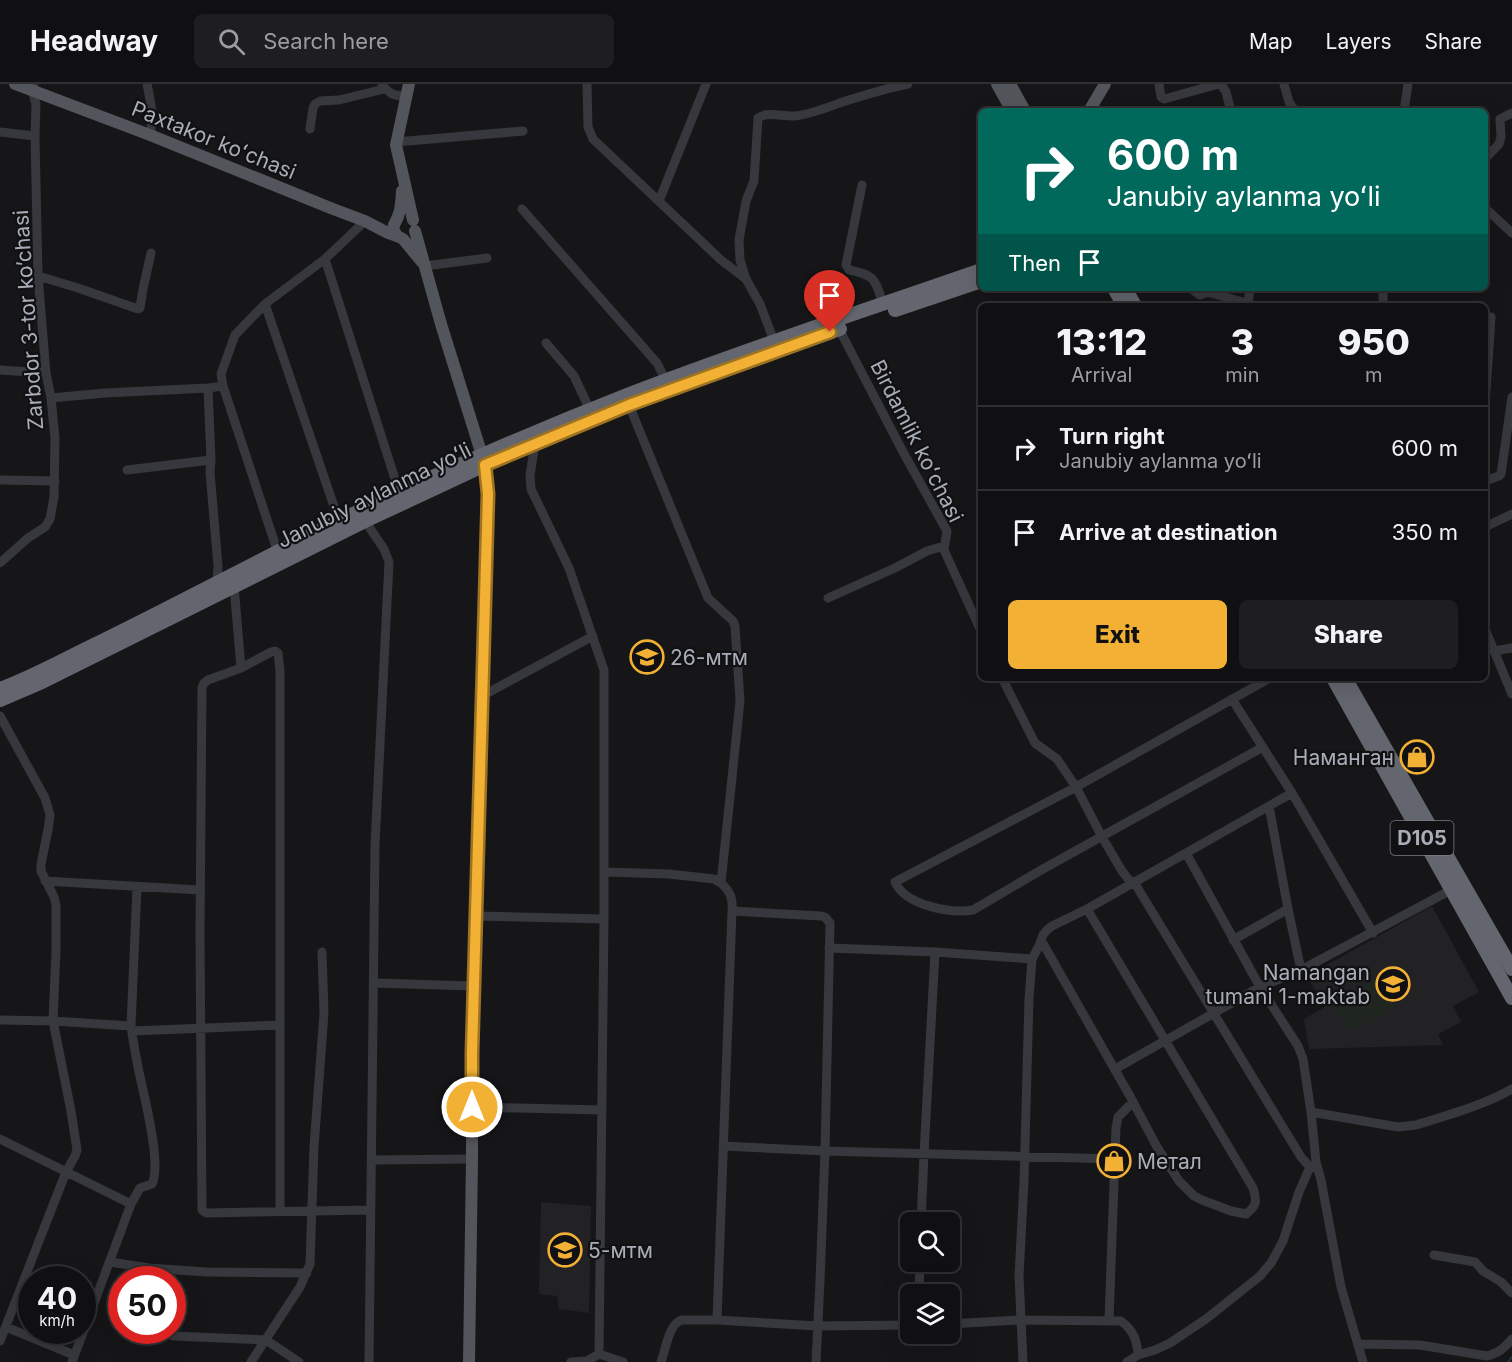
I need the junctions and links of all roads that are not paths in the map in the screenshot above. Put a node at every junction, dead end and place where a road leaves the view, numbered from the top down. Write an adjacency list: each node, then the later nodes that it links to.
1 (15, 84): 15 (main road, Paxtakor koʻchasi)
2 (147, 84): 27 (street)
3 (409, 84): 16 (main road)
4 (587, 84): 33 (street)
5 (706, 84): 33 (street)
6 (908, 84): 46 (street)
7 (997, 84): 17 (main road)
8 (1010, 84): 18 (main road)
9 (1105, 84): 19 (main road)
10 (1158, 84): 11 (street)
11 (1220, 84): 20 (street)
12 (1284, 84): 21 (street)
13 (1408, 84): 22 (street)
14 (382, 86): 16 (street); 24 (street)
15 (33, 87): 27 (main road, Paxtakor koʻchasi); 28 (street, Zarbdor 3-tor koʼchasi)
16 (405, 97): 29 (main road)
17 (1010, 108)
18 (1023, 108)
19 (1091, 108)
20 (1230, 108)
21 (1293, 108)
22 (1404, 108)
23 (1512, 113): 30 (street)
24 (310, 129)
25 (523, 131): 29 (street)
26 (0, 132): 28 (street)
27 (150, 135): 36 (main road, Paxtakor koʻchasi)
28 (35, 136): 45 (street, Zarbdor 3-tor koʼchasi)
29 (396, 142): 31 (main road)
30 (1488, 156)
31 (402, 174): 37 (main road); 38 (main road)
32 (862, 185): 51 (street)
33 (659, 201): 46 (street)
34 (522, 209): 59 (street)
35 (1488, 211): 39 (street)
36 (364, 221): 38 (main road, Paxtakor koʻchasi); 42 (street)
37 (414, 225): 38 (main road); 38 (main road); 43 (main road)
38 (398, 229): 43 (main road)
39 (1512, 233)
40 (151, 253): 45 (street)
41 (487, 258): 43 (street)
42 (325, 259): 50 (street); 70 (street)
43 (425, 266): 68 (main road)
44 (978, 271): 51 (highway, Janubiy aylanma yoʻli)
45 (38, 276): 58 (street, Zarbdor 3-tor koʼchasi)
46 (746, 279): 54 (street)
47 (978, 282): 53 (highway, Janubiy aylanma yoʻli)
48 (1194, 291): 49 (street)
49 (1245, 303)
50 (265, 304): 60 (street); 75 (street)
51 (883, 304): 53 (highway, Janubiy aylanma yoʻli)
52 (1491, 317): 56 (street)
53 (837, 325): 54 (highway, Janubiy aylanma yoʻli); 64 (highway, Janubiy aylanma yoʻli); 78 (street, Birdamlik koʻchasi)
54 (774, 341): 59 (highway, Janubiy aylanma yoʻli)
55 (546, 343): 65 (street)
56 (1488, 361)
57 (0, 370): 58 (street)
58 (46, 372): 63 (street, Zarbdor 3-tor koʼchasi)
59 (666, 381): 65 (highway, Janubiy aylanma yoʻli)
60 (223, 386): 61 (street); 79 (street)
61 (208, 388): 63 (street); 67 (street)
62 (1512, 397): 72 (street)
63 (51, 398): 73 (street, Zarbdor 3-tor koʼchasi)
64 (629, 405): 66 (highway, Janubiy aylanma yoʻli); 109 (street)
65 (590, 410): 68 (highway, Janubiy aylanma yoʻli)
66 (535, 444): 68 (highway, Janubiy aylanma yoʻli); 85 (street)
67 (211, 460): 69 (street); 81 (street)
68 (484, 460): 75 (highway, Janubiy aylanma yoʻli); 76 (highway, Janubiy aylanma yoʻli); 96 (main road)
69 (127, 470)
70 (394, 476)
71 (0, 480): 73 (street)
72 (1488, 480)
73 (55, 481): 80 (street, Zarbdor 3-tor koʼchasi)
74 (1512, 514): 77 (street)
75 (339, 521): 79 (highway, Janubiy aylanma yoʻli)
76 (365, 521): 82 (highway, Janubiy aylanma yoʻli); 127 (street)
77 (1488, 526)
78 (944, 546): 83 (street, Birdamlik koʻchasi); 84 (street, Birdamlik koʻchasi)
79 (278, 553): 81 (highway, Janubiy aylanma yoʻli)
80 (0, 562)
81 (217, 583): 94 (highway, Janubiy aylanma yoʻli)
82 (234, 586): 89 (street); 98 (highway, Janubiy aylanma yoʻli)
83 (828, 598)
84 (978, 625)
85 (593, 636): 96 (street); 106 (street)
86 (1488, 636): 88 (street)
87 (1512, 648): 88 (street)
88 (1494, 651): 95 (street)
89 (241, 668): 111 (street); 134 (street)
90 (1004, 681): 101 (street)
91 (1265, 681): 97 (street)
92 (1335, 681): 112 (highway, D105)
93 (1347, 681): 125 (highway, D105)
94 (0, 689)
95 (1512, 694)
96 (482, 696): 116 (main road)
97 (1232, 699): 100 (street); 101 (street)
98 (0, 700)
99 (0, 716): 107 (street)
100 (1263, 747): 102 (street); 104 (street)
101 (1076, 787): 104 (street); 104 (street)
102 (1292, 794): 103 (street); 118 (street)
103 (1269, 806): 105 (street); 114 (street)
104 (1102, 837): 108 (street)
105 (1186, 853): 108 (street); 120 (street)
106 (604, 872): 109 (street); 117 (street)
107 (45, 881): 110 (street); 133 (street)
108 (1134, 882): 113 (street); 131 (street)
109 (721, 883): 115 (street)
110 (137, 886): 111 (street); 135 (street)
111 (200, 890): 136 (street)
112 (1451, 890): 118 (street); 130 (highway, D105)
113 (1086, 909): 119 (street); 137 (street)
114 (1288, 909): 120 (street); 126 (street)
115 (732, 911): 121 (street); 145 (street)
116 (476, 916): 117 (street); 128 (main road)
117 (604, 919): 142 (street)
118 (1373, 933): 126 (street)
119 (1041, 940): 124 (street); 138 (street)
120 (1233, 940): 129 (street)
121 (829, 948): 123 (street); 146 (street)
122 (322, 952): 157 (street)
123 (935, 952): 124 (street); 147 (street)
124 (1032, 959): 148 (street)
125 (1512, 969)
126 (1301, 970): 129 (street)
127 (374, 983): 128 (street); 151 (street)
128 (474, 986): 141 (main road)
129 (1260, 987): 131 (street); 143 (street)
130 (1512, 998)
131 (1213, 1014): 137 (street); 152 (street)
132 (0, 1020): 133 (street)
133 (53, 1021): 135 (street); 153 (street)
134 (280, 1025): 136 (street); 156 (street)
135 (131, 1028): 136 (street); 154 (street)
136 (201, 1028): 156 (street)
137 (1165, 1041): 138 (street); 140 (street)
138 (1115, 1069): 140 (street)
139 (1512, 1089): 143 (street)
140 (1133, 1102): 150 (street)
141 (472, 1107): 142 (street); 149 (main road)
142 (602, 1110): 175 (street)
143 (1311, 1112): 152 (street)
144 (0, 1139): 153 (street)
145 (724, 1146): 146 (street); 164 (street)
146 (825, 1151): 147 (street); 169 (street)
147 (924, 1154): 148 (street); 158 (street)
148 (1024, 1157): 150 (street); 165 (street)
149 (472, 1159): 151 (street); 181 (main road)
150 (1114, 1159): 166 (street)
151 (371, 1160): 155 (street)
152 (1314, 1168): 174 (street); 176 (street)
153 (66, 1172): 154 (street); 163 (street)
154 (131, 1204): 160 (street)
155 (370, 1210): 157 (street); 180 (street)
156 (280, 1211): 157 (street)
157 (313, 1211): 161 (street)
158 (921, 1212)
159 (1434, 1255): 162 (street)
160 (110, 1262): 161 (street); 177 (street)
161 (307, 1273): 172 (street)
162 (1512, 1293)
163 (5, 1319): 173 (street); 177 (street)
164 (717, 1320): 169 (street); 184 (street)
165 (1020, 1320): 166 (street); 167 (street); 186 (street)
166 (1109, 1320): 176 (street)
167 (960, 1323)
168 (900, 1325): 169 (street)
169 (817, 1326): 185 (street)
170 (186, 1337): 172 (street)
171 (1512, 1339): 174 (street)
172 (266, 1340): 178 (street); 179 (street)
173 (0, 1341)
174 (1359, 1344): 188 (street)
175 (599, 1354): 182 (street); 183 (street)
176 (1138, 1355): 187 (street)
177 (73, 1359)
178 (251, 1362)
179 (299, 1362)
180 (369, 1362)
181 (470, 1362)
182 (571, 1362)
183 (623, 1362)
184 (661, 1362)
185 (816, 1362)
186 (1023, 1362)
187 (1127, 1362)
188 (1363, 1362)

